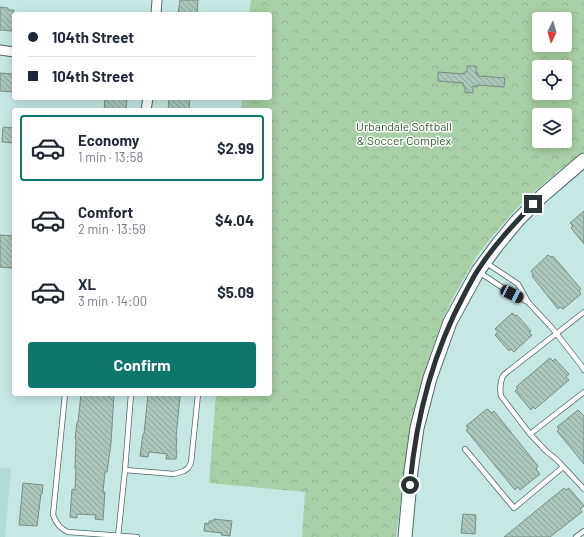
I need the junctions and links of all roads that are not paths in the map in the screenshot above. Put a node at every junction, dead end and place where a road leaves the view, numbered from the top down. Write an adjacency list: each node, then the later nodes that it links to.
1 (157, 0): 2 (street)
2 (156, 12)
3 (0, 50): 4 (street)
4 (12, 52)
5 (584, 160): 6 (street)
6 (481, 266): 7 (lane); 7 (lane); 23 (street)
7 (528, 302): 9 (lane)
8 (584, 312): 9 (lane)
9 (556, 334): 10 (lane); 15 (lane)
10 (584, 370)
11 (584, 392): 15 (lane)
12 (64, 396): 21 (lane)
13 (131, 396): 18 (lane)
14 (198, 396): 18 (lane)
15 (530, 434): 17 (lane)
16 (465, 450): 17 (lane)
17 (564, 467): 19 (lane)
18 (125, 470): 21 (lane)
19 (584, 489)
20 (584, 531): 24 (lane)
21 (118, 536): 22 (lane)
22 (136, 537)
23 (405, 537)
24 (576, 537)

